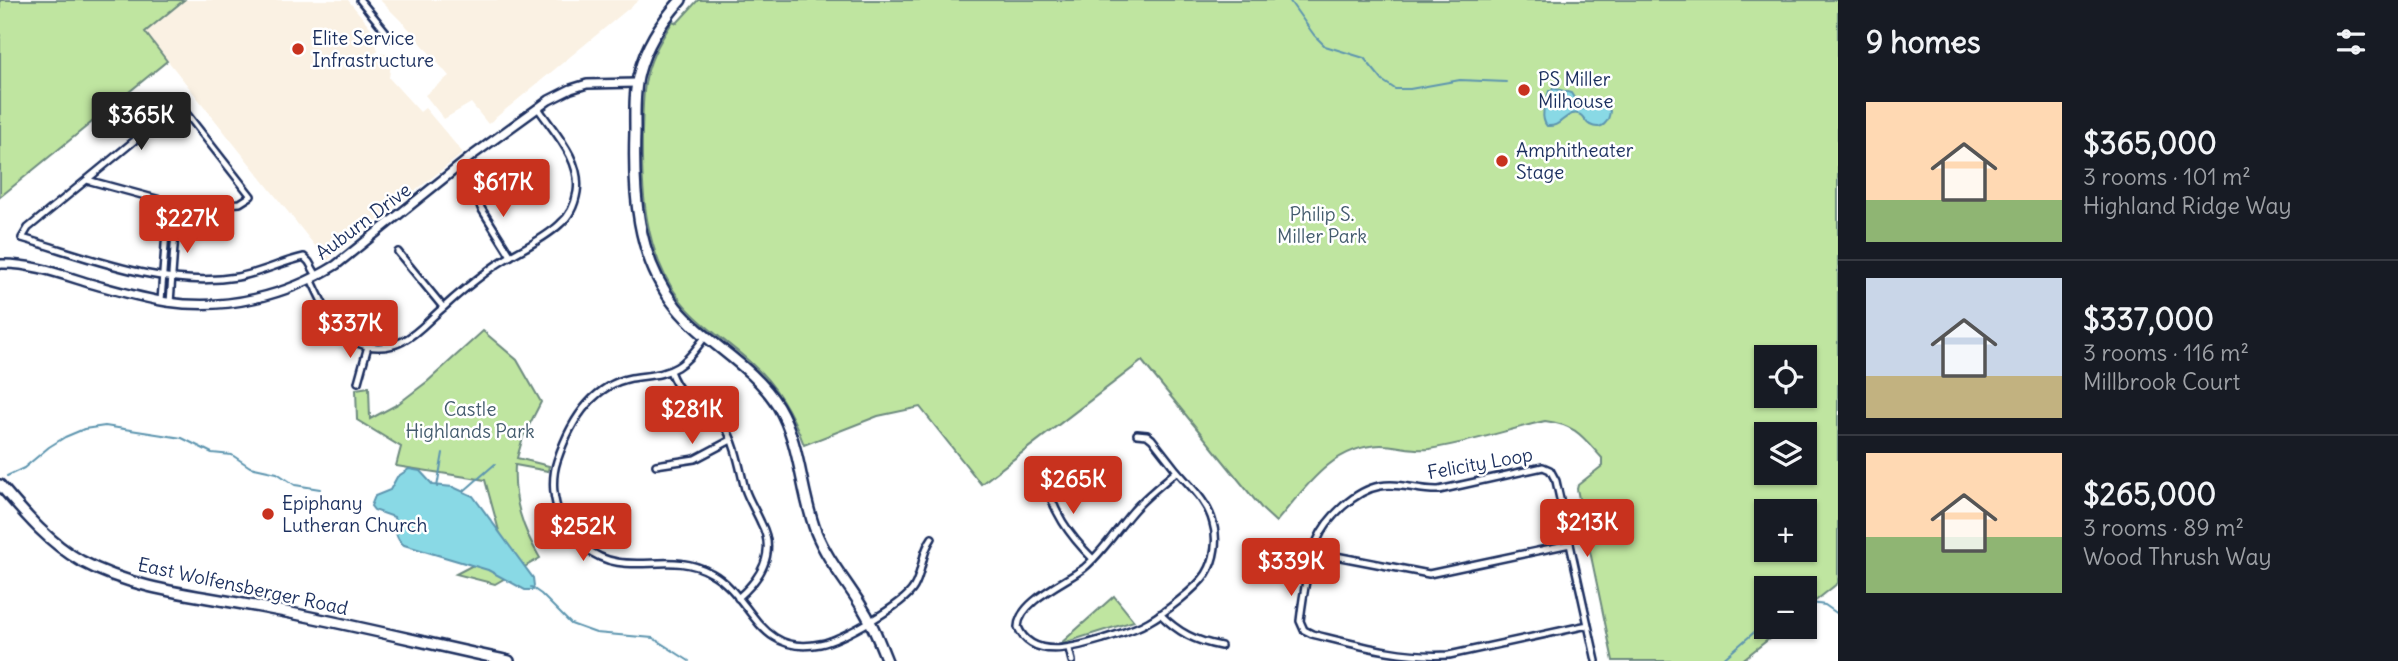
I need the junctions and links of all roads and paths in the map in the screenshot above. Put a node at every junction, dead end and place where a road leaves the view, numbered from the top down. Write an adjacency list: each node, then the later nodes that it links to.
1 (360, 0): 3 (street)
2 (681, 0): 4 (main road)
3 (391, 38)
4 (637, 83): 5 (street, Auburn Drive); 19 (main road)
5 (538, 108): 11 (street); 14 (street, Auburn Drive)
6 (87, 180): 8 (street); 9 (street); 13 (street)
7 (478, 186): 11 (street)
8 (168, 203): 9 (street); 13 (street)
9 (177, 205): 15 (street)
10 (398, 251): 18 (street)
11 (511, 256): 18 (street)
12 (0, 264): 16 (street, Auburn Drive)
13 (163, 277): 15 (street); 16 (street)
14 (314, 277): 15 (street); 17 (street, Auburn Drive); 20 (street)
15 (172, 278): 17 (street)
16 (161, 301): 17 (street, Auburn Drive)
17 (170, 303)
18 (443, 307): 20 (street)
19 (706, 336): 21 (street); 35 (main road)
20 (368, 346): 22 (street)
21 (670, 371): 24 (street); 33 (street)
22 (358, 382)
23 (1137, 434): 26 (street)
24 (731, 440): 25 (street); 33 (street)
25 (656, 465)
26 (1177, 471): 32 (street); 34 (street)
27 (1045, 477): 32 (street)
28 (0, 485): 39 (main road, East Wolfensberger Road)
29 (932, 538): 35 (street)
30 (1570, 544): 31 (street); 31 (street, Felicity Loop); 36 (street)
31 (1315, 552): 36 (street, Felicity Loop)
32 (1093, 559): 38 (street)
33 (738, 598): 35 (street)
34 (1160, 614): 37 (street); 38 (street)
35 (870, 620): 41 (main road)
36 (1587, 625): 43 (street)
37 (1221, 646)
38 (1069, 649): 42 (street)
39 (472, 657): 40 (main road, East Wolfensberger Road)
40 (509, 661)
41 (887, 661)
42 (1072, 661)
43 (1596, 661)

